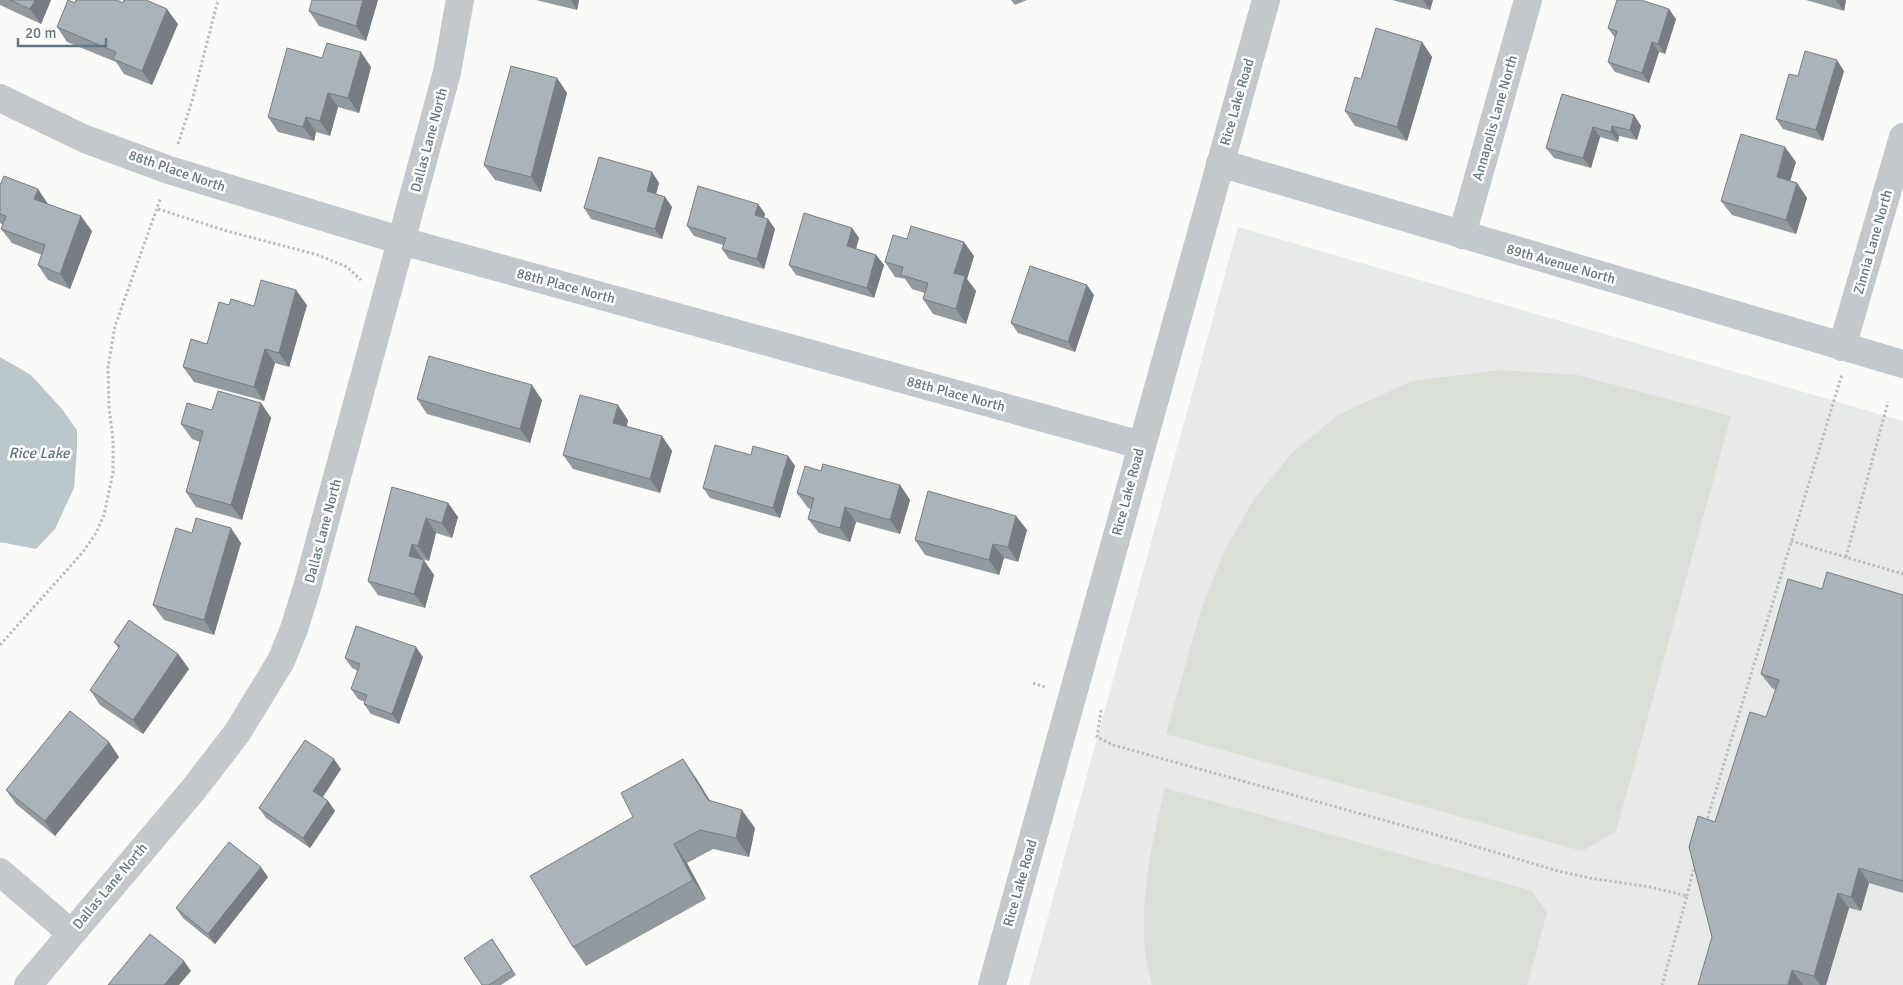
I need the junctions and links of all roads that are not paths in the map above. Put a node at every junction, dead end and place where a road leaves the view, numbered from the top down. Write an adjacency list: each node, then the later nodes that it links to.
1 (460, 0): 8 (street, Dallas Lane North)
2 (1266, 0): 6 (street, Rice Lake Road)
3 (1528, 0): 7 (street, Annapolis Lane North)
4 (0, 98): 8 (street, 88th Place North)
5 (1903, 137): 9 (street, Zinnia Lane North)
6 (1220, 163): 7 (street, 89th Avenue North); 11 (street, Rice Lake Road)
7 (1462, 235): 9 (street, 89th Avenue North)
8 (402, 241): 11 (street, 88th Place North); 13 (street, Dallas Lane North)
9 (1842, 347): 10 (street, 89th Avenue North)
10 (1903, 364)
11 (1141, 445): 15 (street, Rice Lake Road)
12 (0, 872): 13 (street)
13 (71, 933): 14 (street, Dallas Lane North)
14 (28, 985)
15 (992, 985)

